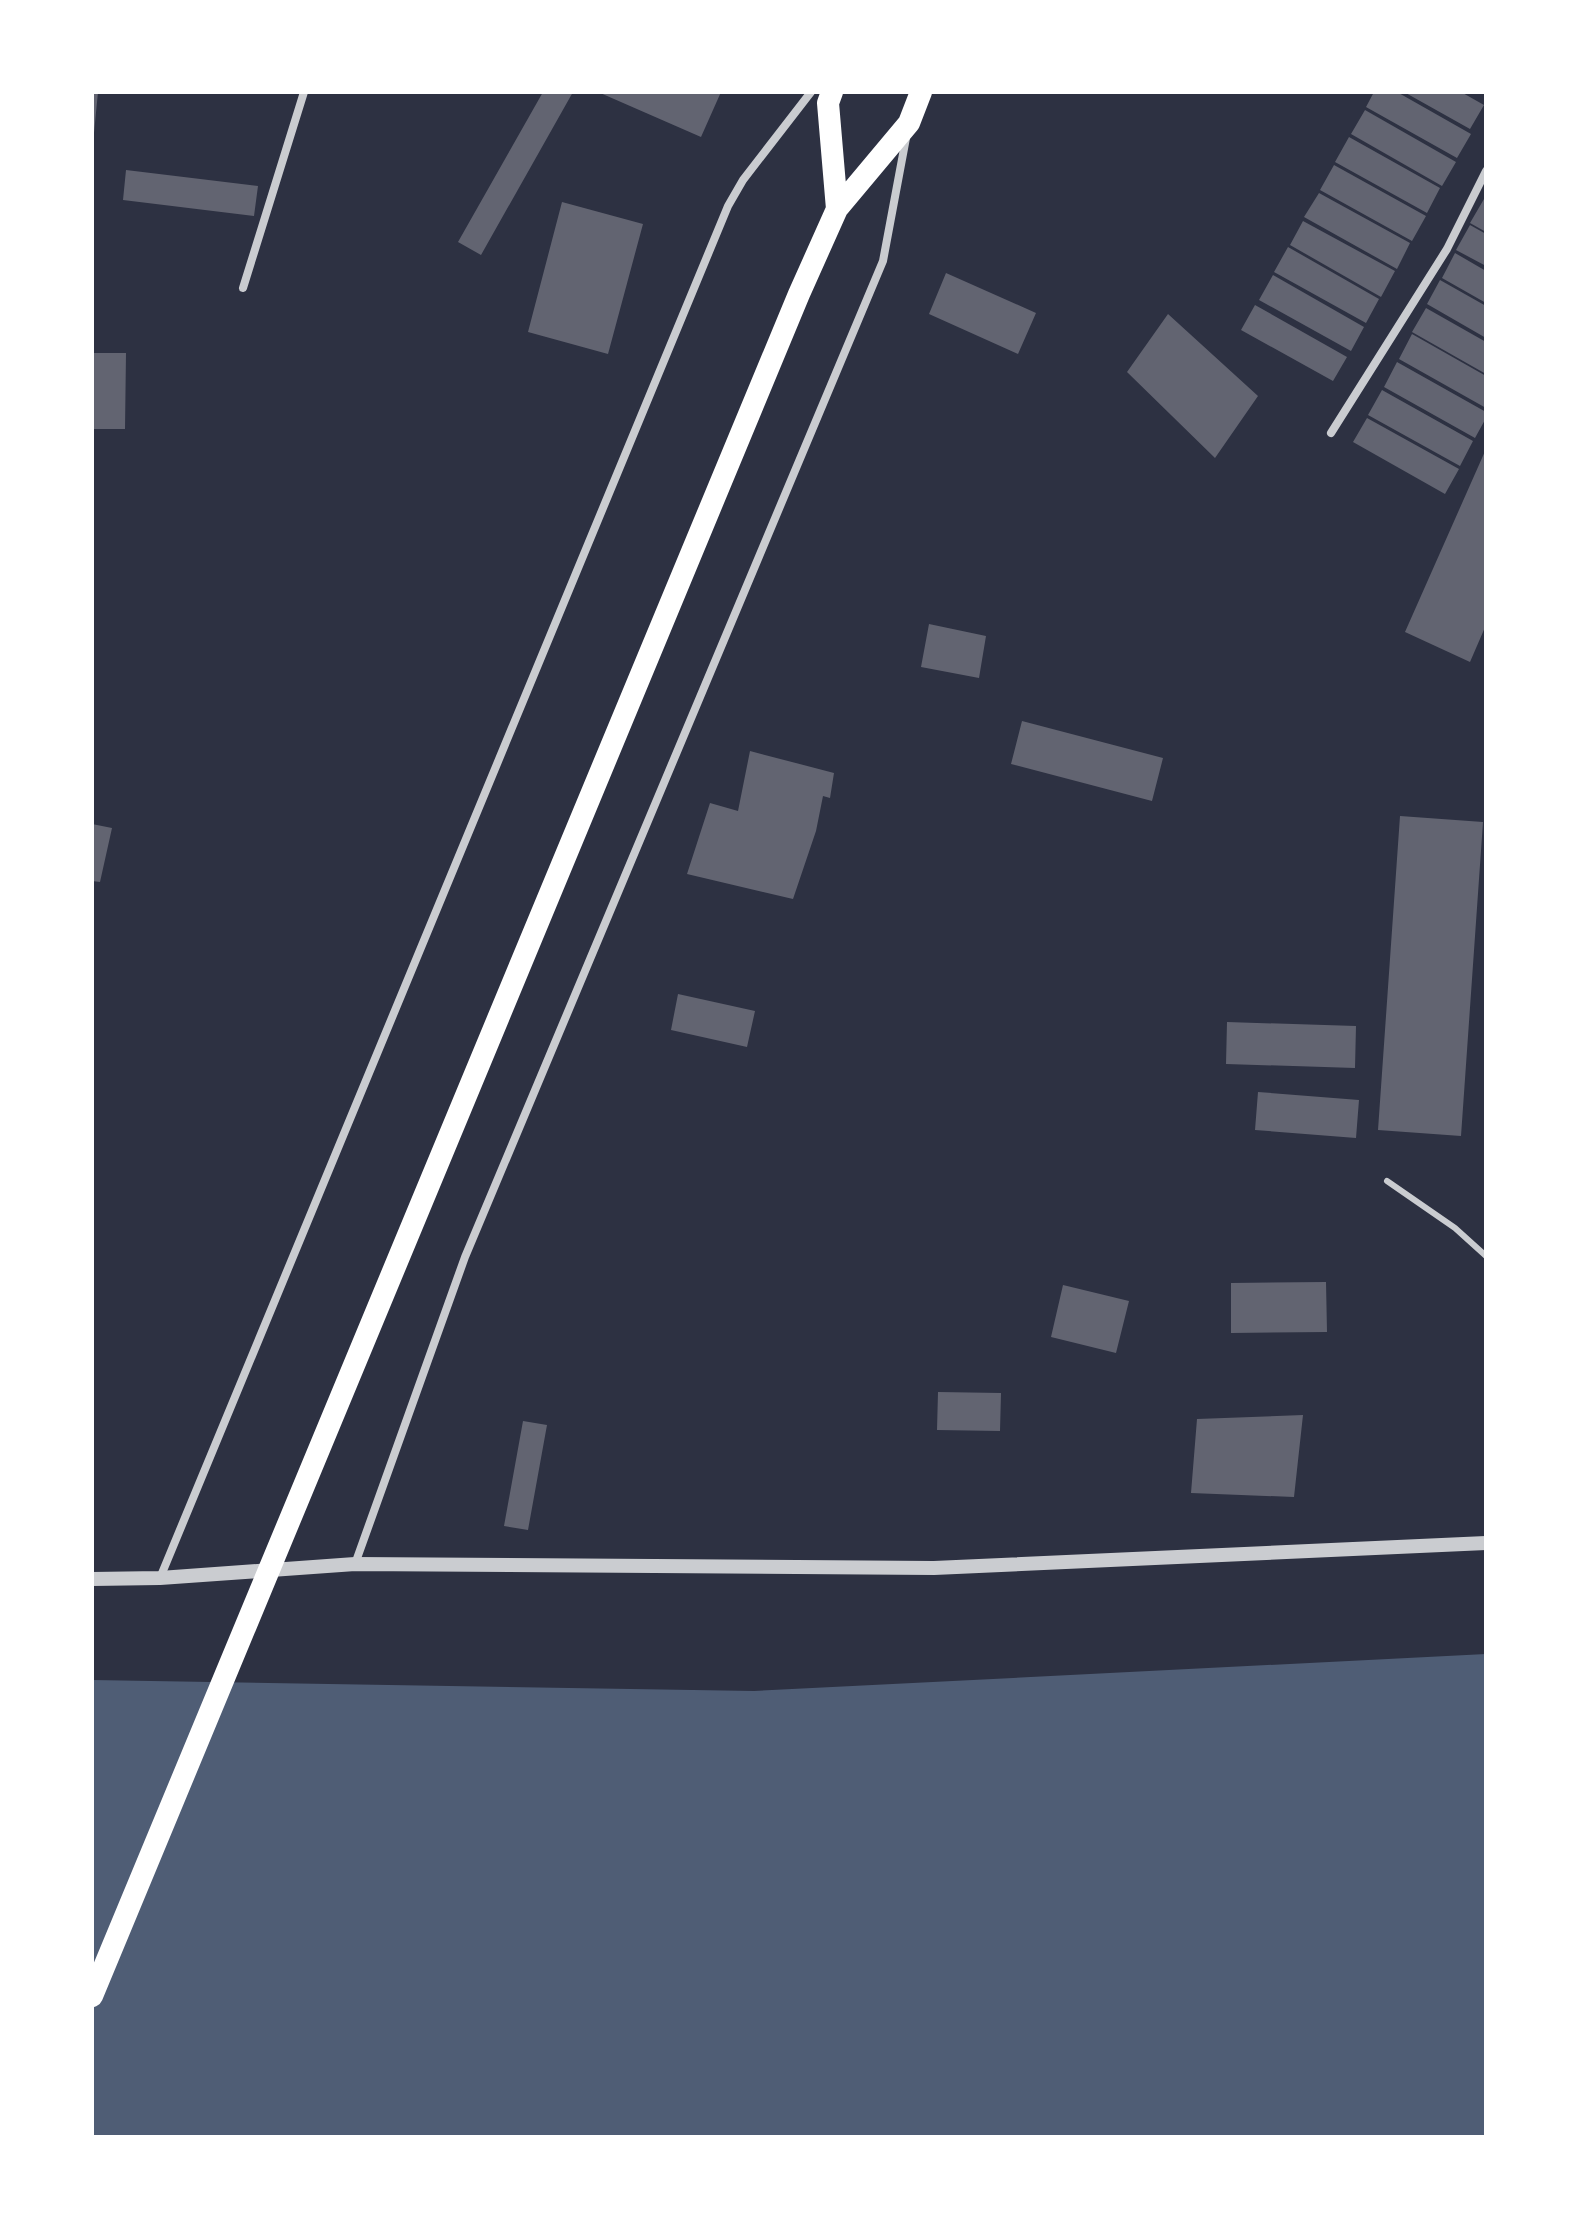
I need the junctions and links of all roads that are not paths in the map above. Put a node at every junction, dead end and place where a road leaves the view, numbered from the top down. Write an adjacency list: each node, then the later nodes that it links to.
1 (304, 92): 8 (street)
2 (811, 92): 14 (street)
3 (832, 92): 7 (highway)
4 (921, 92): 5 (highway)
5 (909, 123): 7 (highway); 13 (street)
6 (1486, 171): 9 (street)
7 (837, 209): 16 (highway)
8 (243, 288)
9 (1331, 433)
10 (1387, 1181): 11 (lane)
11 (1486, 1256)
12 (1486, 1543): 13 (street)
13 (355, 1564): 14 (street)
14 (160, 1578): 15 (street)
15 (92, 1579)
16 (92, 1996)

